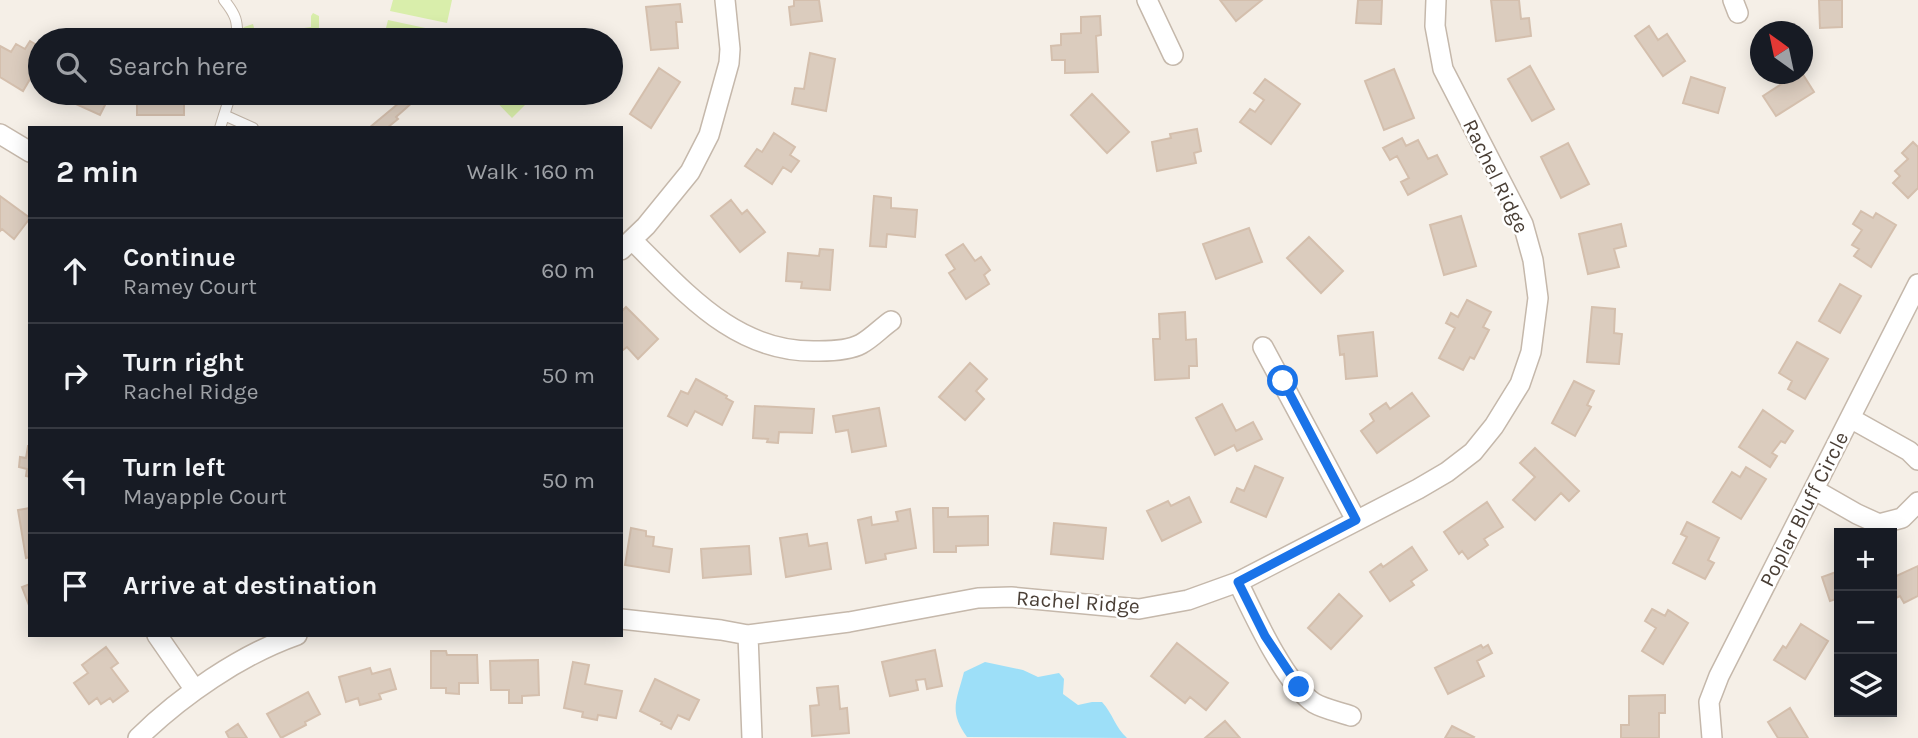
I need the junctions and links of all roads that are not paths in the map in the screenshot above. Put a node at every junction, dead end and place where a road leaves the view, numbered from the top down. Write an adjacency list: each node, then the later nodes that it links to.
1 (224, 0): 5 (lane)
2 (725, 0): 13 (street)
3 (1147, 0): 6 (street)
4 (1436, 0): 21 (street, Rachel Ridge)
5 (237, 28)
6 (1172, 55)
7 (228, 105): 8 (lane)
8 (225, 115): 9 (lane); 10 (lane)
9 (221, 126)
10 (249, 126)
11 (0, 134): 12 (street)
12 (28, 151)
13 (626, 245): 15 (street)
14 (1918, 284): 17 (street, Poplar Bluff Circle)
15 (891, 321)
16 (1263, 346): 21 (street)
17 (1850, 418): 18 (street); 19 (street, Poplar Bluff Circle)
18 (1918, 460)
19 (1815, 490): 20 (street); 31 (street, Poplar Bluff Circle)
20 (1918, 502)
21 (1356, 520): 22 (street, Rachel Ridge)
22 (1238, 582): 24 (street, Rachel Ridge); 28 (street)
23 (623, 620): 24 (street, Rachel Ridge)
24 (748, 635): 30 (street)
25 (158, 637): 27 (street)
26 (293, 637): 27 (street)
27 (195, 690): 29 (street)
28 (1351, 716)
29 (138, 738)
30 (752, 738)
31 (1712, 738)

